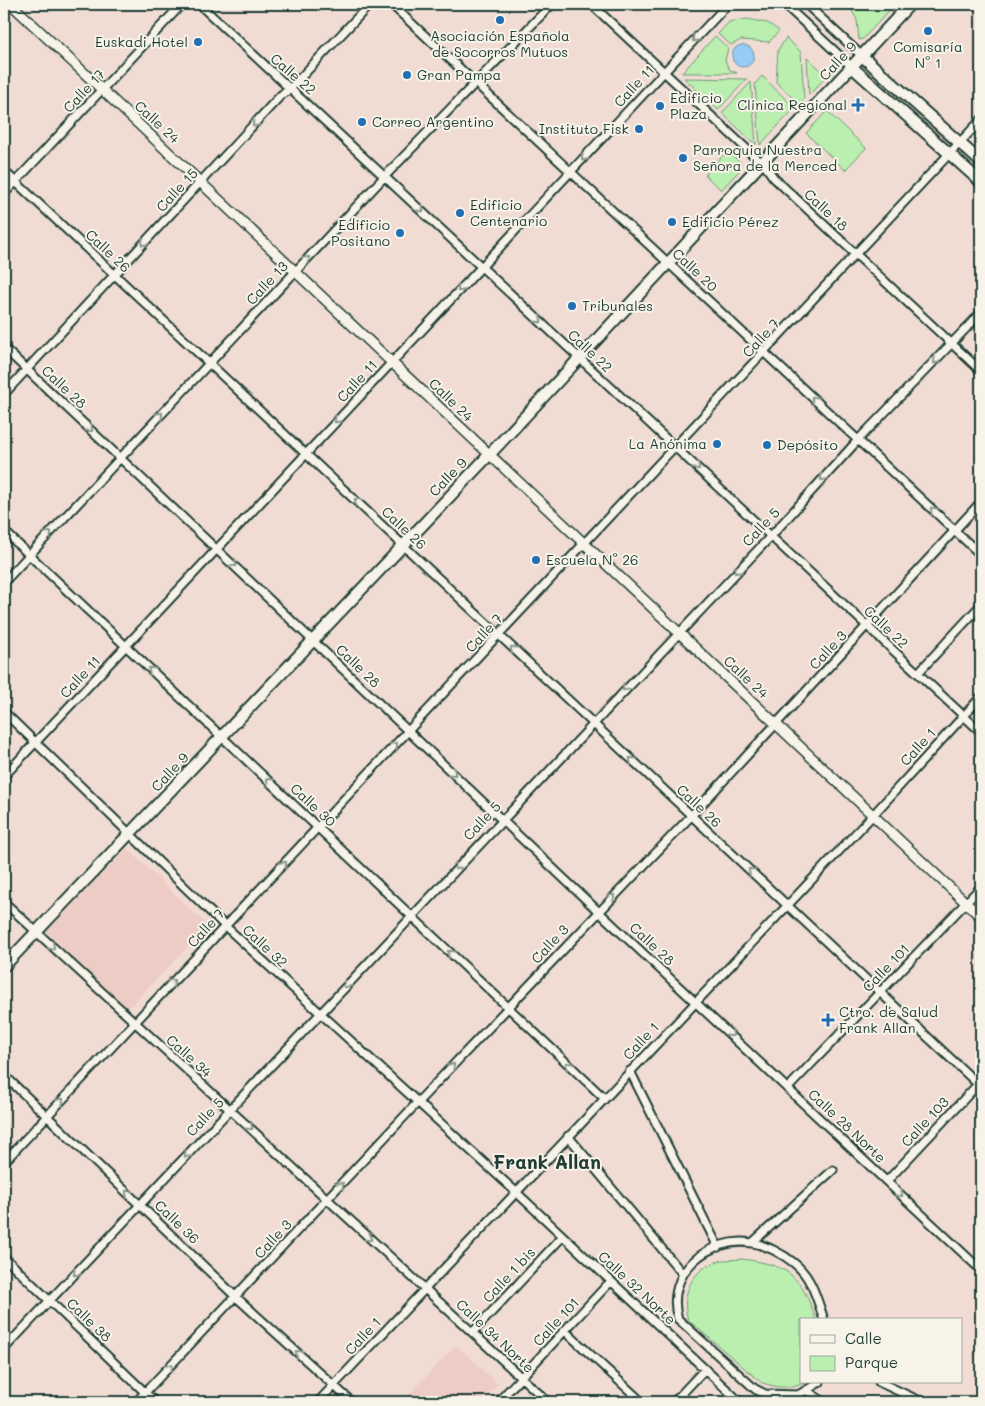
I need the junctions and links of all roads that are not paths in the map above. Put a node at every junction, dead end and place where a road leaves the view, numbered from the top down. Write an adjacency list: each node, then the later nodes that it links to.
1 (11, 4): 16 (street, Calle 24)
2 (182, 4): 16 (street, Calle 17)
3 (199, 4): 17 (street, Calle 22)
4 (370, 4): 17 (street, Calle 15)
5 (391, 4): 15 (street, Calle 20)
6 (552, 4): 15 (street, Calle 13)
7 (591, 4): 14 (street, Calle 18)
8 (728, 4): 14 (street, Calle 11, one-way to 14)
9 (784, 4): 13 (street)
10 (806, 4): 12 (street)
11 (910, 4): 12 (main road, Calle 9)
12 (862, 56): 13 (main road, Calle 9); 19 (main road)
13 (852, 67): 20 (main road); 22 (main road, Calle 9)
14 (664, 72): 22 (street, Calle 18); 24 (street, Calle 11, one-way to 24)
15 (477, 84): 24 (street, Calle 20); 25 (street, Calle 13)
16 (103, 90): 26 (street, Calle 17); 27 (street, Calle 24)
17 (289, 90): 25 (street, Calle 22); 27 (street, Calle 15, one-way to 27)
18 (981, 120): 19 (street, Calle 7)
19 (960, 143): 20 (street, Calle 7); 21 (main road)
20 (950, 154): 28 (main road); 30 (street, Calle 7)
21 (981, 162)
22 (762, 164): 30 (street, Calle 18); 31 (main road, Calle 9)
23 (4, 171): 26 (street, Calle 26)
24 (572, 171): 31 (street, Calle 20); 32 (street, Calle 11)
25 (385, 176): 32 (street, Calle 22, one-way to 32); 33 (street, Calle 13, one-way to 25)
26 (15, 182): 29 (street, Calle 17); 34 (street, Calle 26)
27 (201, 182): 33 (street, Calle 24); 34 (street, Calle 15, one-way to 34)
28 (981, 182)
29 (4, 194)
30 (856, 254): 36 (street, Calle 18); 38 (street, Calle 7)
31 (668, 261): 38 (street, Calle 20); 39 (main road, Calle 9)
32 (482, 266): 39 (street, Calle 22, one-way to 39); 40 (street, Calle 11, one-way to 40)
33 (296, 271): 40 (street, Calle 24); 41 (street, Calle 13)
34 (115, 275): 41 (street, Calle 26); 42 (street, Calle 15)
35 (981, 313): 36 (street, Calle 5)
36 (952, 344): 43 (street, Calle 18); 45 (street, Calle 5, one-way to 45)
37 (4, 348): 42 (street, Calle 28)
38 (764, 352): 45 (street, Calle 20, one-way to 38); 46 (street, Calle 7)
39 (579, 358): 46 (street, Calle 22); 48 (main road, Calle 9)
40 (392, 362): 47 (street, Calle 11, one-way to 47); 48 (street, Calle 24)
41 (209, 363): 47 (street, Calle 26); 49 (street, Calle 13, one-way to 41)
42 (27, 369): 44 (street, Calle 15); 49 (street, Calle 28, one-way to 49)
43 (981, 371)
44 (4, 394)
45 (858, 440): 51 (street, Calle 20, one-way to 45); 53 (street, Calle 5, one-way to 53)
46 (676, 447): 53 (street, Calle 22, one-way to 53); 55 (street, Calle 7)
47 (306, 454): 54 (street, Calle 26, one-way to 47); 56 (street, Calle 11)
48 (489, 454): 54 (main road, Calle 9); 55 (street, Calle 24)
49 (121, 457): 56 (street, Calle 28); 57 (street, Calle 13, one-way to 49)
50 (981, 502): 51 (street, Calle 3)
51 (955, 530): 58 (street, Calle 20); 61 (street, Calle 3)
52 (4, 531): 57 (street, Calle 30)
53 (771, 536): 61 (street, Calle 22); 62 (street, Calle 5, one-way to 62)
54 (402, 544): 63 (street, Calle 26); 64 (main road, Calle 9)
55 (584, 544): 62 (street, Calle 24); 63 (street, Calle 7)
56 (217, 548): 64 (street, Calle 28, one-way to 64); 65 (street, Calle 11)
57 (29, 555): 59 (street, Calle 13); 65 (street, Calle 30)
58 (981, 555)
59 (4, 582)
60 (981, 605): 66 (street)
61 (867, 626): 66 (street, Calle 22); 71 (street, Calle 3)
62 (678, 632): 70 (street, Calle 5, one-way to 70); 71 (street, Calle 24)
63 (498, 635): 70 (street, Calle 26, one-way to 63); 72 (street, Calle 7)
64 (313, 639): 72 (street, Calle 28); 74 (main road, Calle 9)
65 (126, 646): 74 (street, Calle 30, one-way to 65); 75 (street, Calle 11)
66 (918, 673): 69 (street, Calle 22)
67 (981, 697): 69 (street, Calle 1)
68 (4, 712): 75 (street, Calle 32)
69 (963, 716): 73 (street, Calle 22); 77 (street, Calle 1)
70 (592, 722): 78 (street, Calle 26, one-way to 70); 79 (street, Calle 5)
71 (776, 724): 77 (street, Calle 24); 78 (street, Calle 3)
72 (408, 731): 79 (street, Calle 28, one-way to 79); 80 (street, Calle 7, one-way to 72)
73 (981, 732)
74 (222, 737): 80 (street, Calle 30, one-way to 74); 81 (main road, Calle 9)
75 (36, 742): 76 (street, Calle 11); 81 (street, Calle 32)
76 (4, 776)
77 (873, 815): 84 (street, Calle 24); 85 (street, Calle 1)
78 (691, 816): 85 (street, Calle 26, one-way to 78); 86 (street, Calle 3, one-way to 78)
79 (502, 818): 86 (street, Calle 28); 87 (street, Calle 5, one-way to 87)
80 (318, 827): 87 (street, Calle 30); 89 (street, Calle 7, one-way to 80)
81 (130, 835): 89 (street, Calle 32); 90 (main road, Calle 9)
82 (981, 887): 84 (street, Calle 101)
83 (4, 902): 90 (street, Calle 34)
84 (967, 903): 88 (street, Calle 24); 92 (street, Calle 101)
85 (786, 904): 92 (street, Calle 26); 93 (street, Calle 1)
86 (598, 911): 93 (street, Calle 28); 94 (street, Calle 3)
87 (411, 916): 94 (street, Calle 30, one-way to 87); 95 (street, Calle 5, one-way to 95)
88 (981, 917)
89 (225, 926): 95 (street, Calle 32); 96 (street, Calle 7, one-way to 89)
90 (35, 932): 91 (main road, Calle 9); 96 (street, Calle 34, one-way to 96)
91 (4, 966)
92 (880, 992): 99 (street, Calle 26); 100 (street, Calle 101)
93 (696, 1001): 97 (street, Calle 1); 100 (street, Calle 28 Norte, one-way to 100)
94 (507, 1008): 101 (street, Calle 30, one-way to 94); 102 (street, Calle 3, one-way to 94)
95 (319, 1013): 102 (street, Calle 32); 103 (street, Calle 5)
96 (134, 1024): 103 (street, Calle 34); 104 (street, Calle 7, one-way to 96)
97 (630, 1071): 101 (street, Calle 1); 114 (street)
98 (4, 1075): 104 (street, Calle 36)
99 (980, 1084): 108 (street, Calle 103)
100 (788, 1088): 108 (street, Calle 28 Norte)
101 (604, 1098): 105 (street, Calle 1)
102 (417, 1102): 109 (street, Calle 32); 110 (street, Calle 3, one-way to 102)
103 (230, 1108): 110 (street, Calle 34, one-way to 110); 111 (street, Calle 5, one-way to 111)
104 (47, 1116): 106 (street, Calle 7); 111 (street, Calle 36, one-way to 104)
105 (568, 1136): 109 (street, Calle 1); 117 (street)
106 (4, 1162)
107 (833, 1170): 113 (street)
108 (887, 1181): 116 (street, Calle 28 Norte, one-way to 116)
109 (516, 1192): 112 (street, Calle 32 Norte); 119 (street, Calle 1)
110 (327, 1200): 119 (street, Calle 34, one-way to 119); 120 (street, Calle 3)
111 (140, 1205): 120 (street, Calle 36); 121 (street, Calle 5, one-way to 121)
112 (562, 1236): 118 (street, Calle 32 Norte); 124 (street, Calle 1 bis)
113 (752, 1243): 114 (street); 122 (street)
114 (718, 1247): 117 (street)
115 (4, 1257): 121 (street, Calle 38)
116 (981, 1270)
117 (682, 1273): 133 (street)
118 (611, 1281): 123 (street, Calle 101); 126 (street, Calle 32 Norte)
119 (426, 1288): 124 (street, Calle 34 Norte); 130 (street, Calle 1)
120 (236, 1297): 130 (street, Calle 36, one-way to 120); 132 (street, Calle 3, one-way to 120)
121 (50, 1300): 125 (street, Calle 5); 132 (street, Calle 38)
122 (823, 1318)
123 (565, 1331): 127 (street, Calle 101); 140 (street)
124 (473, 1332): 127 (street, Calle 34 Norte)
125 (4, 1349)
126 (705, 1369): 141 (street); 142 (street, Calle 32 Norte)
127 (522, 1377): 138 (street, Calle 101); 139 (street, Calle 34 Norte)
128 (817, 1384): 131 (street)
129 (883, 1384): 144 (street)
130 (334, 1385): 136 (street, Calle 1); 137 (street, Calle 36)
131 (807, 1391): 133 (street); 143 (street)
132 (145, 1393): 134 (street, Calle 3); 135 (street, Calle 38)
133 (779, 1399)
134 (136, 1402)
135 (155, 1402)
136 (318, 1402)
137 (352, 1402)
138 (498, 1402)
139 (548, 1402)
140 (642, 1402)
141 (674, 1402)
142 (740, 1402)
143 (824, 1402)
144 (922, 1402)

